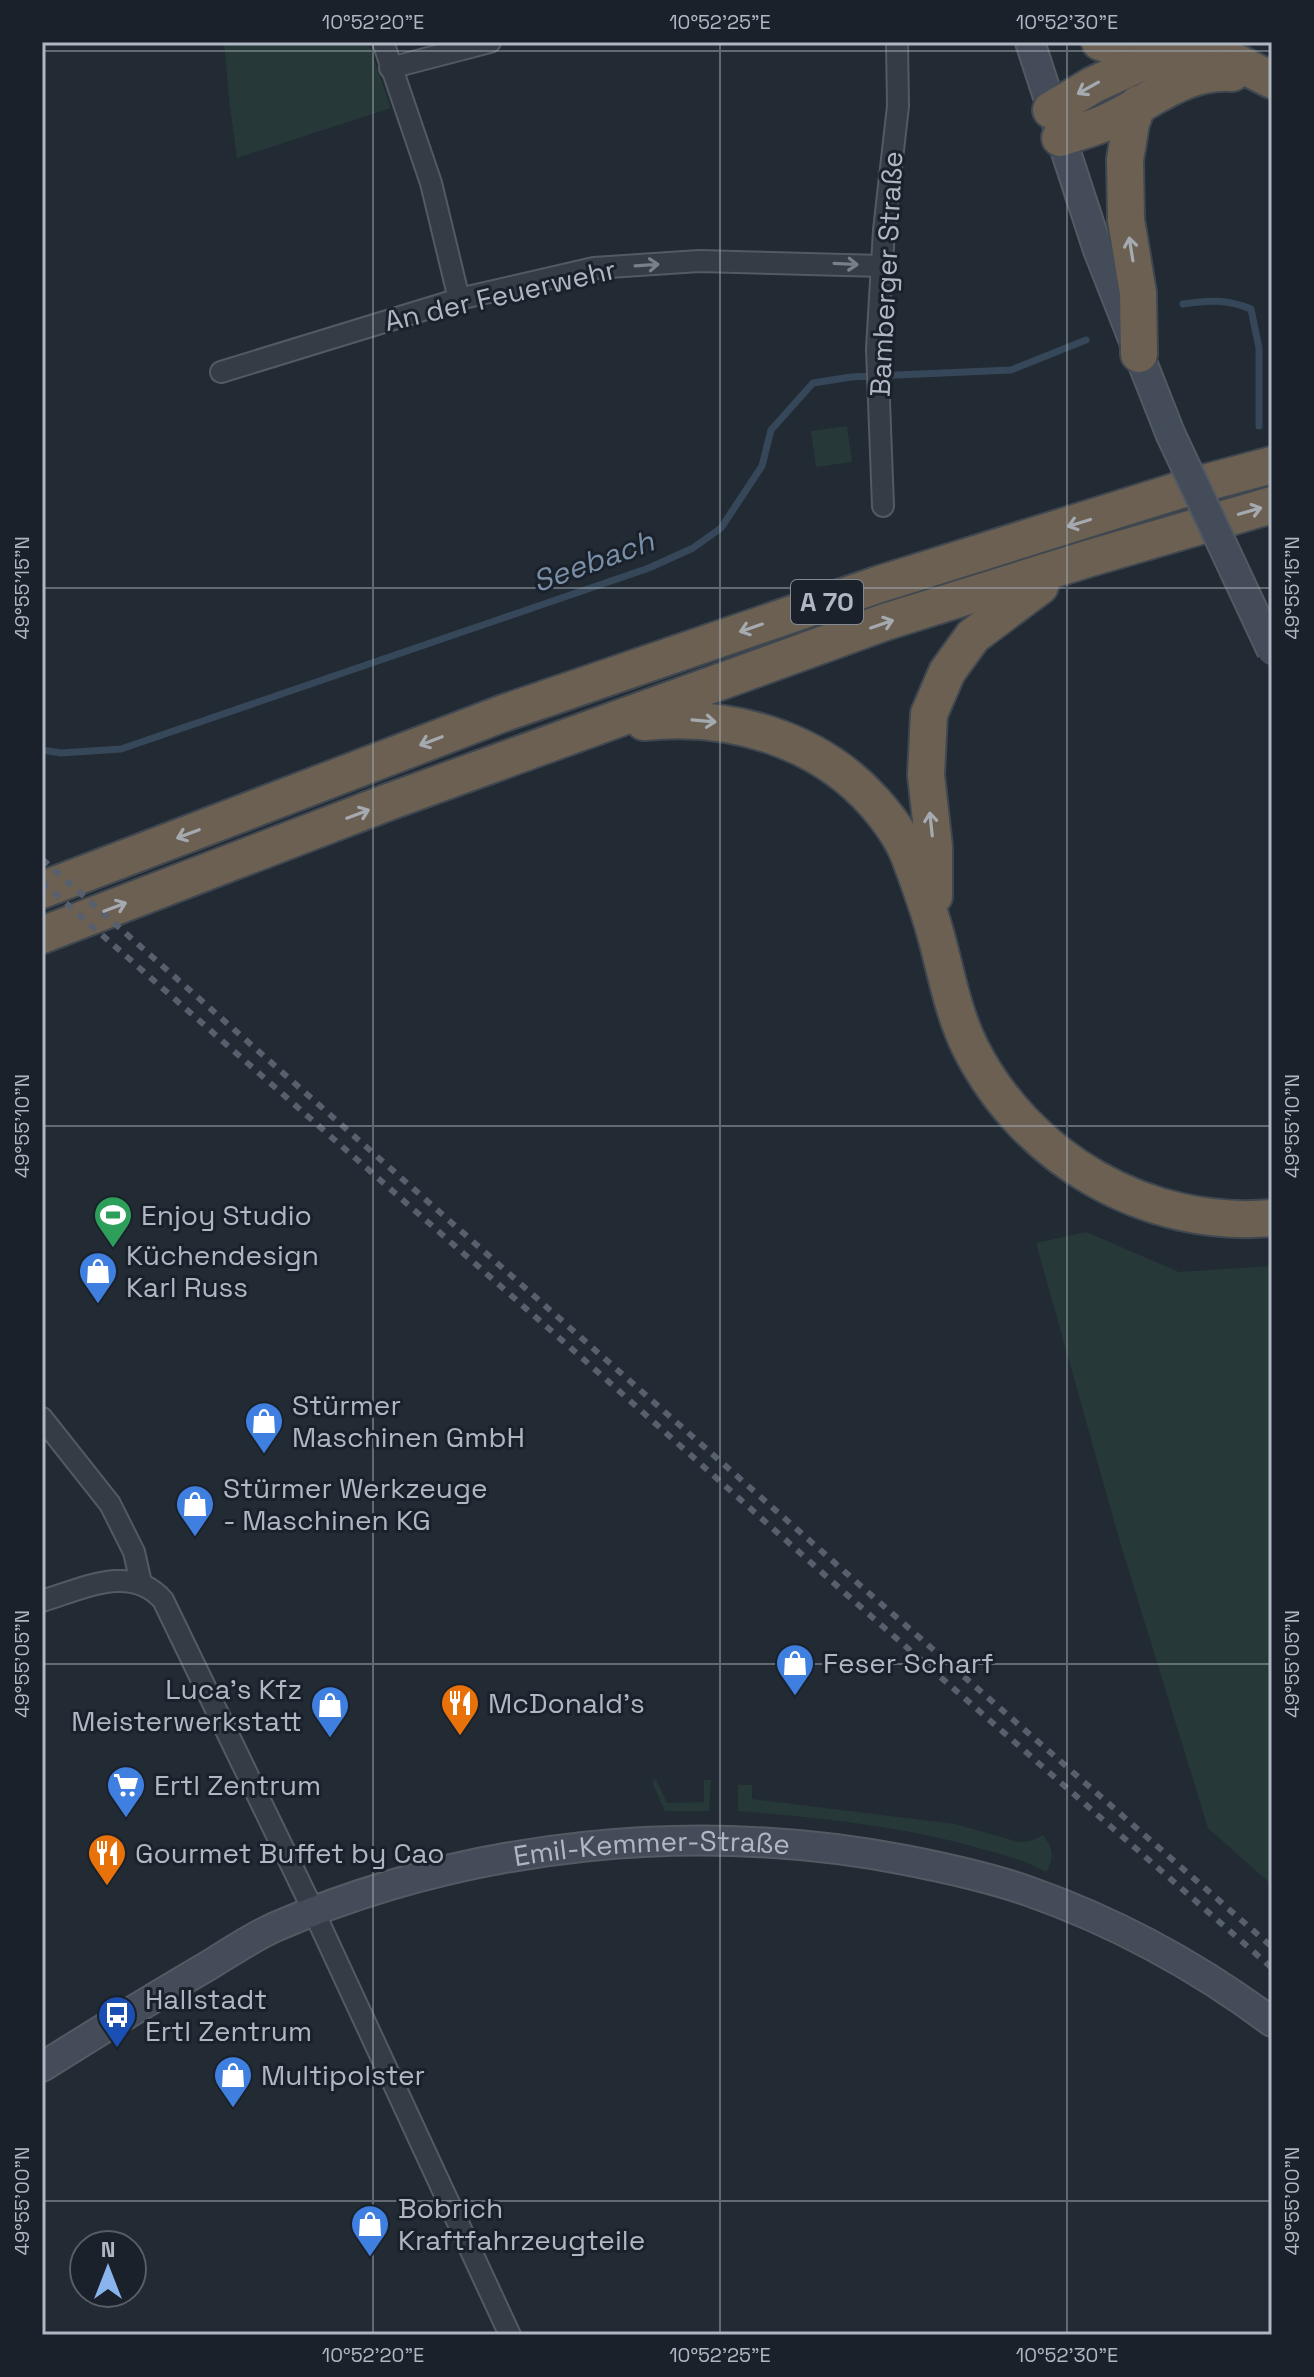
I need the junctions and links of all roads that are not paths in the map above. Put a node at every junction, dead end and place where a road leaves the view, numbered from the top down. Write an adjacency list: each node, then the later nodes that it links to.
1 (383, 42): 7 (street)
2 (490, 42): 7 (street)
3 (897, 42): 11 (street, Bamberger Straße)
4 (1030, 42): 10 (street)
5 (1100, 42): 6 (highway)
6 (1158, 55): 8 (highway); 10 (highway, one-way to 10)
7 (390, 68): 12 (street)
8 (1269, 79): 9 (highway)
9 (1138, 104): 10 (highway); 13 (highway, one-way to 9)
10 (1055, 124): 13 (street)
11 (882, 266): 12 (street, An der Feuerwehr, one-way to 11); 19 (street, Bamberger Straße)
12 (459, 299): 14 (street, An der Feuerwehr)
13 (1139, 354): 21 (street, bridge)
14 (221, 372)
15 (1272, 446): 17 (highway)
16 (1272, 465): 17 (highway, A 70)
17 (1193, 486): 23 (highway, A 70, one-way to 23)
18 (1272, 505): 20 (highway, A 70, one-way to 18)
19 (883, 506)
20 (1087, 559): 22 (highway, A 70, one-way to 20); 24 (highway, one-way to 20)
21 (1272, 651)
22 (599, 727): 24 (highway, one-way to 24); 25 (highway, A 70, one-way to 22)
23 (42, 890)
24 (935, 930): 26 (highway)
25 (42, 935)
26 (1272, 1218)
27 (42, 1418): 28 (street)
28 (141, 1583): 29 (street); 30 (street)
29 (42, 1601)
30 (314, 1912): 31 (street, Emil-Kemmer-Straße); 32 (street, Emil-Kemmer-Straße); 33 (street)
31 (1272, 2022)
32 (42, 2067)
33 (510, 2335)

